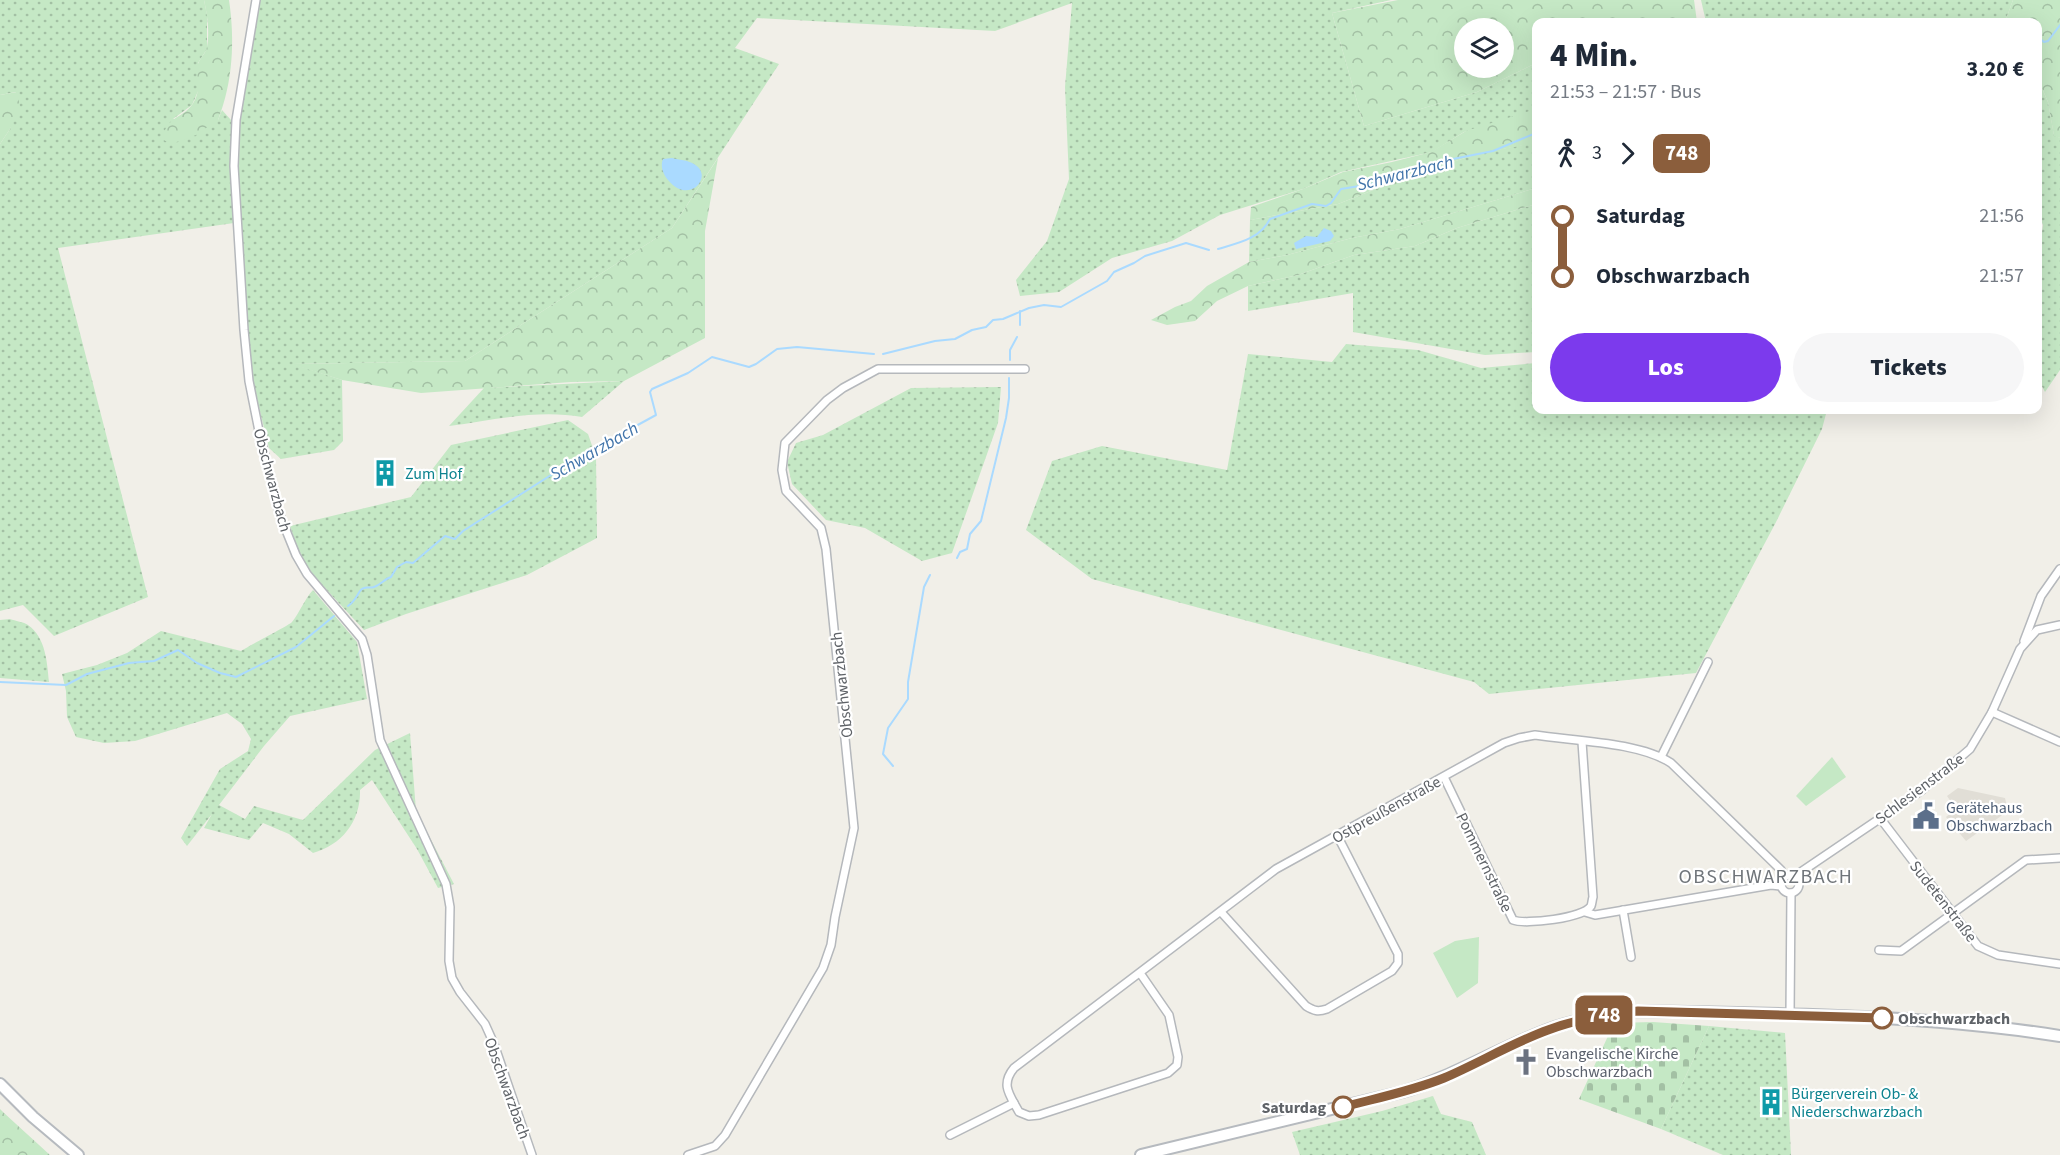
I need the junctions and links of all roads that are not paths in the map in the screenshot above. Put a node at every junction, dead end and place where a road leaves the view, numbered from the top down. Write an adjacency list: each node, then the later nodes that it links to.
1 (256, 0): 33 (street, Obschwarzbach)
2 (1024, 369): 34 (street, Obschwarzbach)
3 (2060, 569): 5 (street)
4 (2060, 625): 5 (street, Schlesienstraße)
5 (2020, 649): 7 (street, Schlesienstraße)
6 (1708, 662): 10 (street)
7 (1992, 712): 9 (street); 12 (street, Schlesienstraße)
8 (1582, 742): 10 (street, Ostpreußenstraße); 11 (street, Ostpreußenstraße); 21 (street)
9 (2060, 742)
10 (1661, 757): 16 (street, Ostpreußenstraße)
11 (1444, 777): 13 (street, Ostpreußenstraße); 21 (street, Pommernstraße)
12 (1880, 818): 15 (street, Schlesienstraße); 22 (street, Sudetenstraße)
13 (1337, 836): 20 (street, Ostpreußenstraße); 20 (street)
14 (2060, 858): 22 (street)
15 (1795, 876): 16 (street); 18 (street)
16 (1785, 877): 17 (street)
17 (1780, 886): 18 (street); 19 (street)
18 (1791, 893): 27 (street)
19 (1623, 910): 21 (street); 24 (street)
20 (1221, 912): 26 (street, Ostpreußenstraße)
21 (1584, 912)
22 (1953, 915): 23 (street); 25 (street, Sudetenstraße)
23 (1879, 950)
24 (1631, 957)
25 (2060, 964)
26 (1140, 973): 30 (street, Ostpreußenstraße); 30 (street)
27 (1790, 1014): 28 (main road); 35 (main road)
28 (2060, 1036)
29 (0, 1084): 32 (main road)
30 (1014, 1103): 31 (street)
31 (951, 1135)
32 (78, 1155)
33 (532, 1155)
34 (688, 1155)
35 (1141, 1155)

